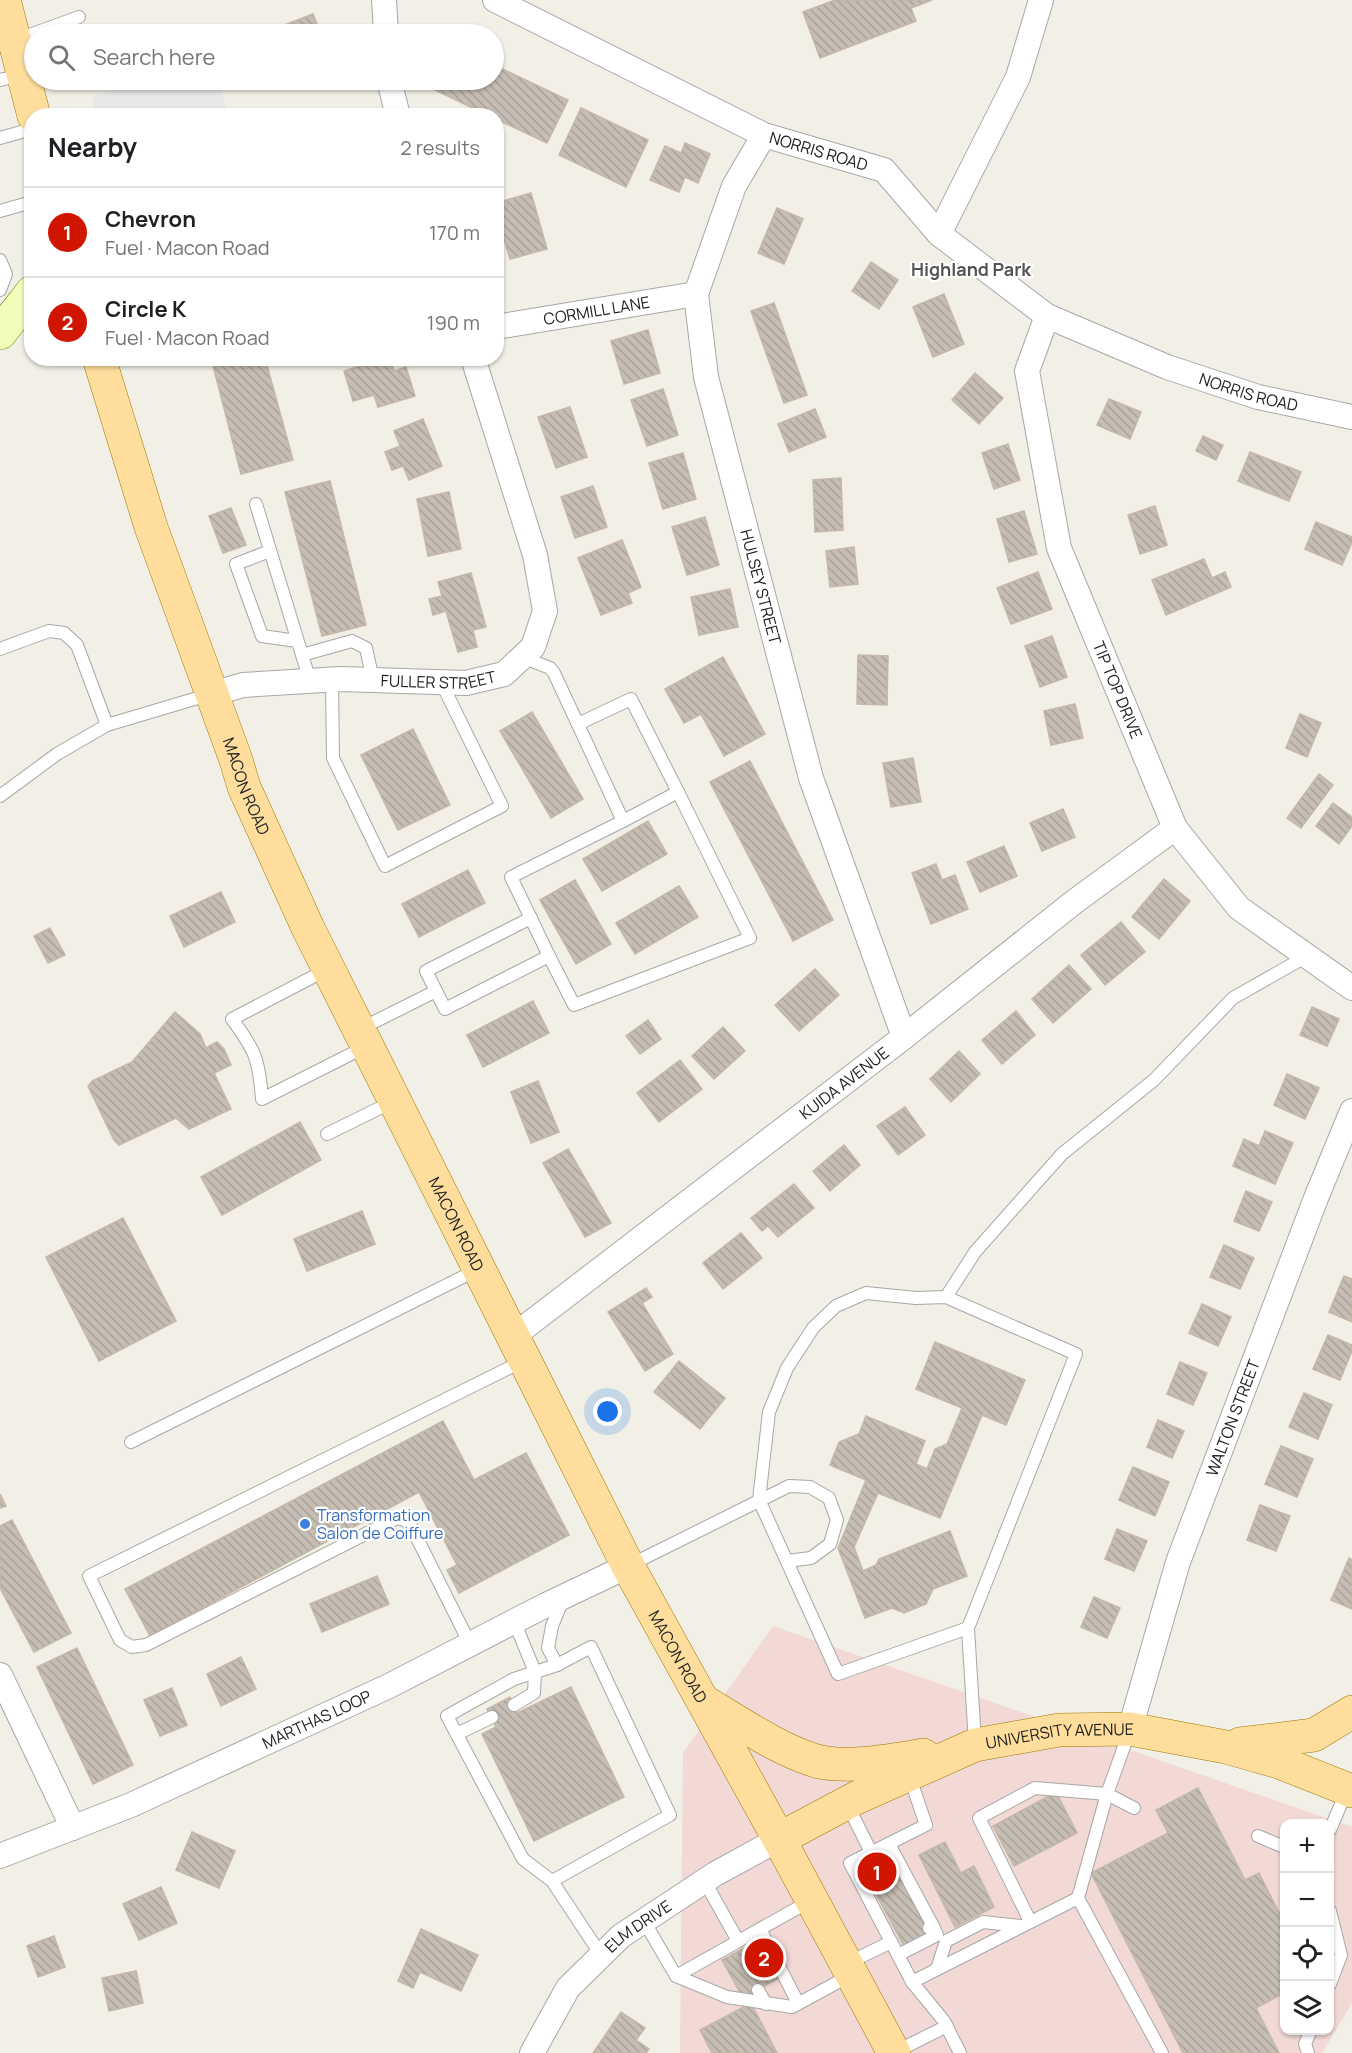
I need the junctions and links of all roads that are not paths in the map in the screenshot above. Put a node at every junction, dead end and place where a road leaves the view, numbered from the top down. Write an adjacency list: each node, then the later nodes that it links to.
1 (4, 0): 9 (main road)
2 (384, 0): 7 (street)
3 (495, 0): 15 (street, NORRIS ROAD)
4 (1041, 0): 19 (street)
5 (80, 17): 6 (lane)
6 (60, 24)
7 (385, 24)
8 (24, 37): 9 (lane)
9 (14, 40): 10 (main road)
10 (12, 77): 12 (main road)
11 (392, 90): 13 (street)
12 (29, 108)
13 (396, 108)
14 (24, 131): 16 (lane)
15 (764, 135): 19 (street, NORRIS ROAD); 22 (street, HULSEY STREET)
16 (0, 138)
17 (24, 204): 18 (lane)
18 (0, 211)
19 (939, 234): 24 (street, NORRIS ROAD)
20 (0, 260): 21 (lane)
21 (0, 290)
22 (696, 294): 25 (street, CORMILL LANE); 53 (street, HULSEY STREET)
23 (24, 302): 26 (main road)
24 (1047, 316): 29 (street, NORRIS ROAD); 45 (street, TIP TOP DRIVE)
25 (504, 326)
26 (0, 333)
27 (101, 366): 39 (main road, MACON ROAD)
28 (476, 366): 35 (street, FULLER STREET)
29 (1352, 417)
30 (256, 504): 31 (lane)
31 (270, 551): 32 (lane); 32 (lane)
32 (297, 641): 34 (lane)
33 (0, 650): 41 (lane)
34 (302, 655): 36 (lane); 37 (lane)
35 (522, 657): 38 (street, FULLER STREET); 40 (lane)
36 (321, 680): 37 (street, FULLER STREET); 38 (lane); 39 (street, FULLER STREET)
37 (373, 680): 38 (street, FULLER STREET)
38 (441, 682)
39 (212, 694): 41 (lane); 49 (main road, MACON ROAD)
40 (578, 724): 42 (lane); 44 (lane)
41 (107, 725): 43 (lane)
42 (678, 792): 44 (lane); 47 (lane)
43 (0, 796)
44 (623, 821): 46 (lane)
45 (1175, 828): 48 (street, TIP TOP DRIVE); 53 (street, KUIDA AVENUE)
46 (531, 918): 47 (lane); 51 (lane)
47 (549, 956): 51 (lane)
48 (1307, 956): 50 (street, TIP TOP DRIVE); 58 (lane)
49 (329, 969): 52 (main road, MACON ROAD); 52 (lane)
50 (1352, 988)
51 (436, 991): 52 (lane)
52 (364, 1037): 54 (main road, MACON ROAD)
53 (904, 1037): 59 (street, KUIDA AVENUE)
54 (395, 1101): 56 (lane); 57 (main road, MACON ROAD)
55 (1352, 1112): 75 (street, WALTON STREET)
56 (327, 1134)
57 (478, 1269): 59 (main road, MACON ROAD); 60 (lane)
58 (946, 1297): 61 (lane); 66 (lane)
59 (518, 1349): 63 (main road, MACON ROAD); 67 (lane)
60 (131, 1442)
61 (759, 1500): 62 (lane); 62 (lane); 63 (lane)
62 (787, 1561): 66 (lane)
63 (628, 1566): 64 (street, MARTHAS LOOP); 71 (main road, MACON ROAD)
64 (564, 1596): 65 (street, MARTHAS LOOP); 68 (lane)
65 (514, 1621): 67 (street, MARTHAS LOOP); 69 (lane)
66 (968, 1628): 77 (lane)
67 (470, 1644): 85 (street, MARTHAS LOOP)
68 (557, 1665): 69 (lane); 93 (lane)
69 (535, 1672): 72 (lane); 76 (lane)
70 (0, 1675): 85 (street)
71 (702, 1700): 77 (main road); 87 (main road, MACON ROAD)
72 (514, 1705)
73 (1352, 1713): 78 (main road)
74 (492, 1717): 76 (lane)
75 (1130, 1729): 77 (main road, UNIVERSITY AVENUE); 78 (main road, UNIVERSITY AVENUE); 81 (lane)
76 (457, 1734): 93 (lane)
77 (975, 1745): 79 (main road, UNIVERSITY AVENUE)
78 (1226, 1747): 80 (main road, UNIVERSITY AVENUE)
79 (909, 1774): 82 (main road, UNIVERSITY AVENUE); 88 (lane)
80 (1350, 1786): 84 (lane)
81 (1107, 1794): 83 (lane); 94 (lane); 97 (lane)
82 (846, 1803): 87 (main road, UNIVERSITY AVENUE); 90 (lane)
83 (1134, 1808)
84 (1334, 1820)
85 (73, 1828): 91 (street, MARTHAS LOOP)
86 (1258, 1836): 89 (lane)
87 (779, 1839): 92 (street, ELM DRIVE); 95 (main road, MACON ROAD)
88 (889, 1844): 90 (lane); 101 (lane)
89 (1280, 1845)
90 (871, 1852): 101 (lane)
91 (0, 1856)
92 (704, 1880): 96 (street, ELM DRIVE); 100 (lane)
93 (552, 1881): 102 (lane)
94 (1078, 1898): 97 (lane); 116 (lane)
95 (812, 1900): 99 (lane); 103 (main road, MACON ROAD)
96 (644, 1921): 102 (street, ELM DRIVE); 105 (lane)
97 (1026, 1923): 104 (lane); 104 (lane)
98 (1333, 1927): 106 (lane)
99 (760, 1929): 100 (lane); 109 (lane)
100 (736, 1945): 105 (lane)
101 (896, 1946): 103 (lane); 107 (lane)
102 (602, 1955): 113 (street, ELM DRIVE)
103 (849, 1969): 109 (lane); 114 (main road, MACON ROAD)
104 (937, 1969): 107 (lane)
105 (676, 1976): 110 (lane)
106 (1330, 1981)
107 (912, 1982): 111 (lane)
108 (758, 1990): 110 (lane)
109 (798, 2003): 110 (lane)
110 (766, 2004)
111 (947, 2026): 114 (lane); 115 (lane)
112 (1309, 2035): 117 (lane)
113 (532, 2053)
114 (893, 2053)
115 (960, 2053)
116 (1162, 2053)
117 (1308, 2053)

